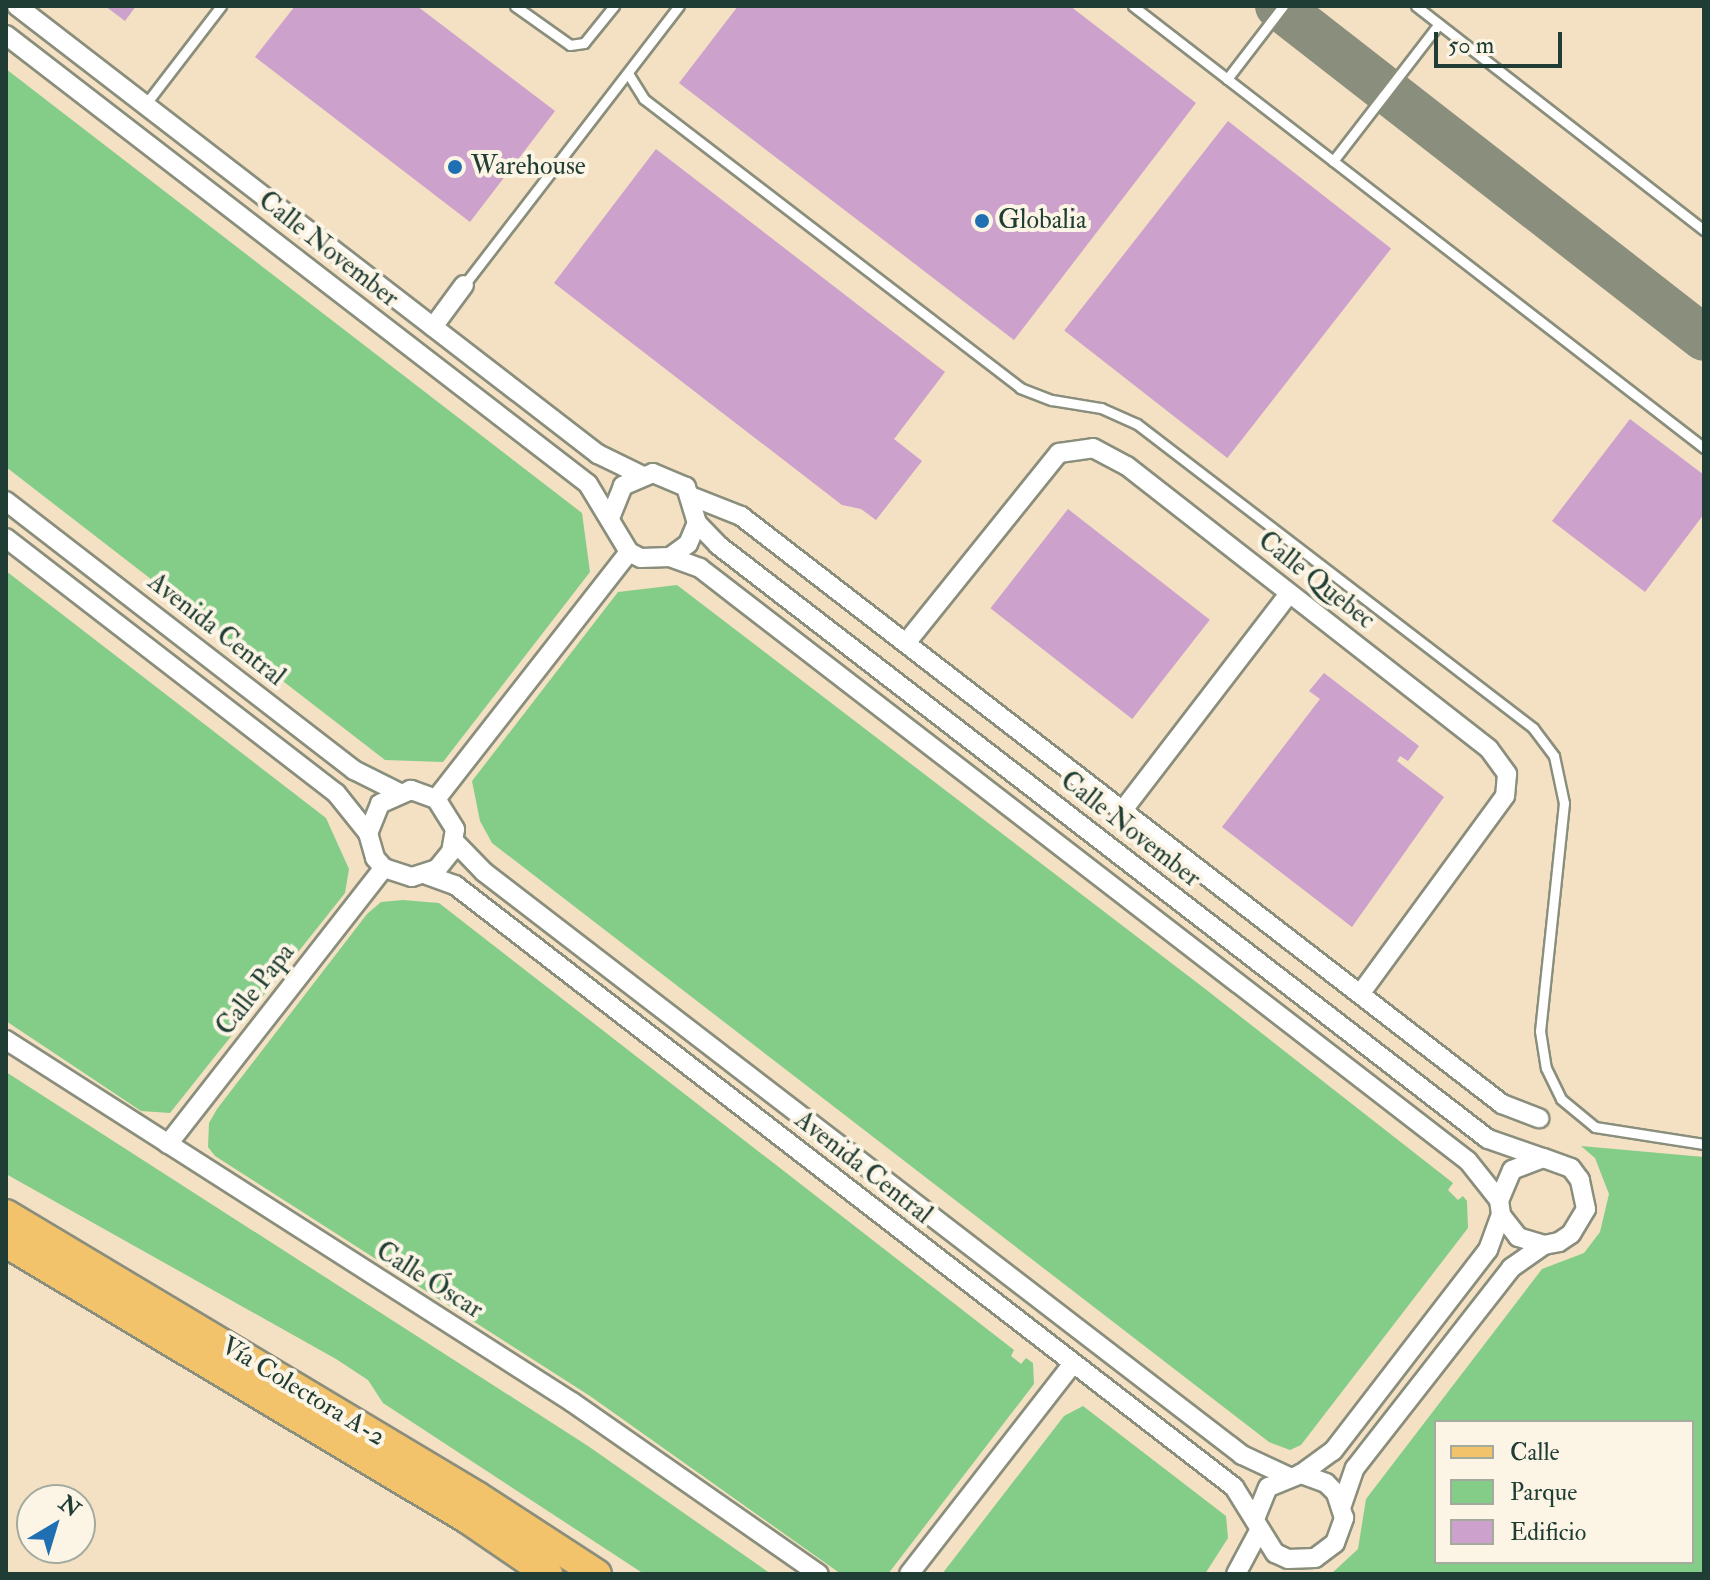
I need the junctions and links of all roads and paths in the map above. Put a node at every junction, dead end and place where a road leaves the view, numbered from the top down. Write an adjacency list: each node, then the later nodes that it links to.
1 (17, 6): 13 (street, Calle November)
2 (221, 6): 13 (lane)
3 (515, 6): 4 (lane)
4 (614, 6)
5 (679, 6): 11 (lane)
6 (1133, 6): 12 (lane)
7 (1283, 6): 12 (lane)
8 (1416, 6): 9 (lane)
9 (1439, 24): 14 (lane); 15 (lane)
10 (6, 35): 22 (street, Calle November)
11 (629, 75): 16 (lane); 40 (lane)
12 (1227, 79): 14 (lane)
13 (145, 105): 17 (street, Calle November)
14 (1333, 161): 18 (lane)
15 (1704, 230)
16 (464, 285): 17 (street)
17 (433, 327): 19 (street, Calle November)
18 (1704, 448)
19 (641, 475): 20 (street); 22 (street)
20 (693, 497): 23 (street); 28 (street, Calle November)
21 (6, 501): 29 (street, Avenida Central)
22 (611, 515): 25 (street)
23 (697, 523): 26 (street); 41 (street, Calle November)
24 (6, 538): 32 (street)
25 (629, 552): 26 (street); 30 (street)
26 (670, 557): 42 (street)
27 (1289, 594): 28 (street, Calle Quebec); 31 (street); 36 (street, Calle Quebec)
28 (906, 643): 31 (street, Calle November)
29 (398, 792): 30 (street); 32 (street)
30 (436, 799): 33 (street)
31 (1123, 810): 36 (street, Calle November)
32 (368, 833): 34 (street)
33 (454, 841): 35 (street); 47 (street, Avenida Central)
34 (384, 868): 35 (street); 39 (street, Calle Papa)
35 (427, 875): 46 (street, Avenida Central)
36 (1360, 994): 38 (street, Calle November)
37 (6, 1040): 39 (street, Calle Óscar)
38 (1539, 1118)
39 (168, 1144): 53 (street, Calle Óscar)
40 (1704, 1144)
41 (1543, 1158): 42 (street); 45 (street)
42 (1500, 1208): 45 (street); 47 (street)
43 (6, 1214): 52 (main road, Vía Colectora A-2)
44 (6, 1243): 51 (main road, Vía Colectora A-2)
45 (1544, 1245): 48 (street)
46 (1073, 1363): 49 (street, Avenida Central); 54 (street)
47 (1294, 1475): 48 (street); 49 (street)
48 (1342, 1505): 50 (street)
49 (1257, 1524): 50 (street); 55 (street)
50 (1302, 1561): 56 (street)
51 (548, 1574)
52 (597, 1574)
53 (819, 1574)
54 (909, 1574)
55 (1236, 1574)
56 (1280, 1574)

